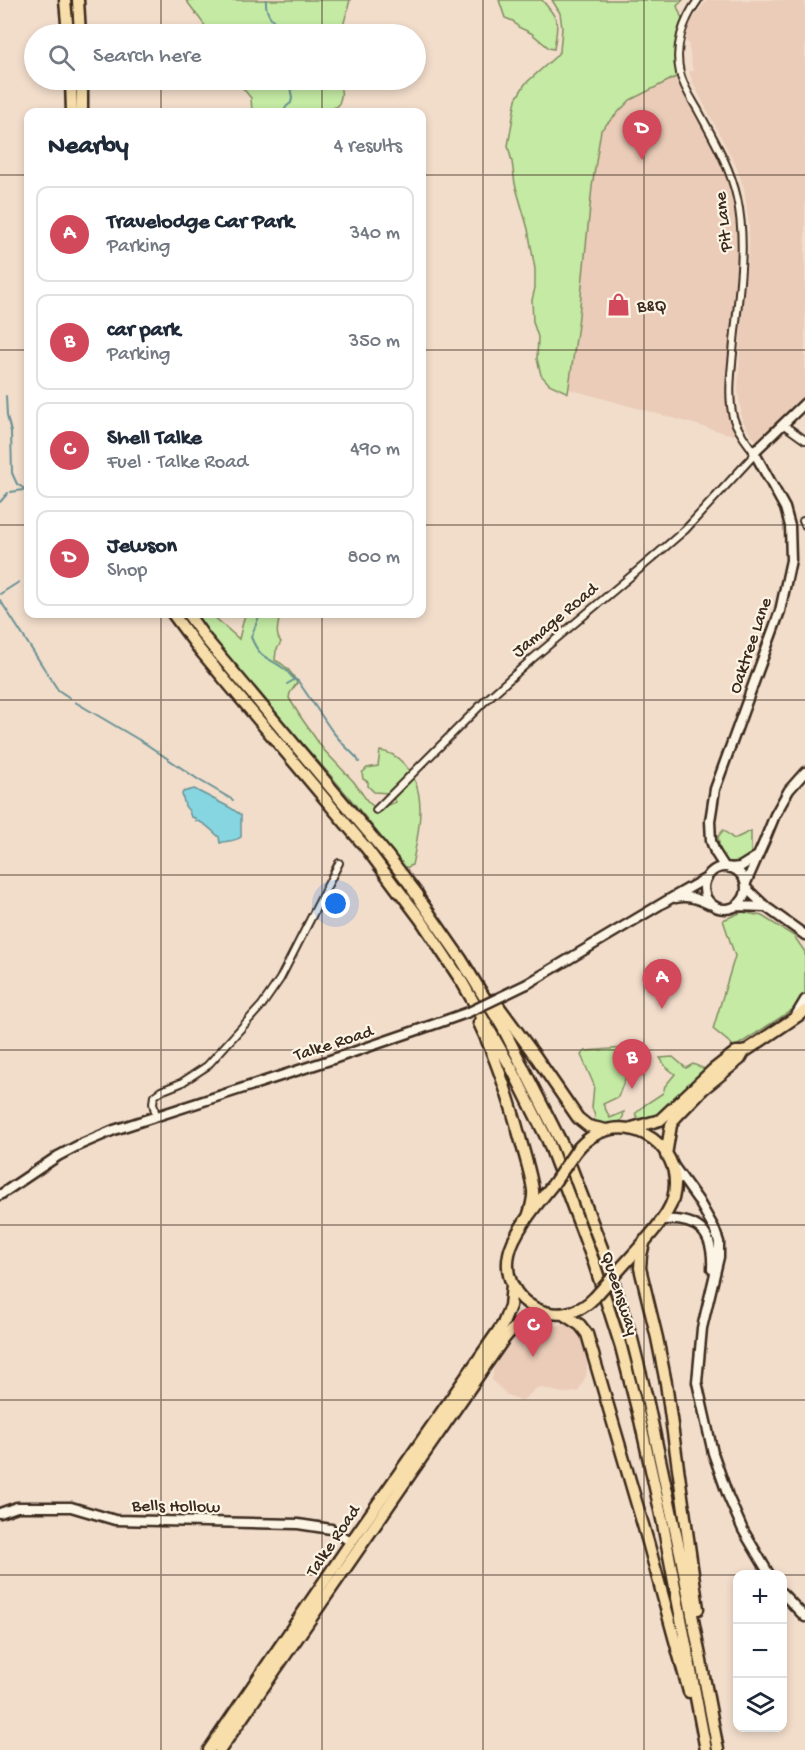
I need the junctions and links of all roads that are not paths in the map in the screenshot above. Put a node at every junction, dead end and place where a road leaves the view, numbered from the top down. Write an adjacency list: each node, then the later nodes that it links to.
1 (65, 0): 4 (highway)
2 (78, 0): 5 (highway)
3 (698, 0): 13 (street, Pit Lane)
4 (67, 24)
5 (79, 24)
6 (71, 90): 8 (highway)
7 (82, 90): 9 (highway)
8 (72, 108)
9 (82, 108)
10 (805, 404): 11 (street, Jamage Road)
11 (784, 425): 12 (street); 13 (street, Jamage Road)
12 (805, 440)
13 (754, 453): 17 (street, Jamage Road); 18 (street, Oaktree Lane)
14 (176, 618): 24 (highway)
15 (191, 618): 25 (highway)
16 (805, 772): 19 (street)
17 (376, 810)
18 (715, 852): 21 (street, Oaktree Lane); 22 (street, Oaktree Lane)
19 (757, 857): 21 (street); 23 (street)
20 (339, 863): 36 (street)
21 (727, 867): 22 (street); 23 (street)
22 (708, 876): 26 (street, Talke Road); 27 (street)
23 (746, 886): 28 (street); 29 (street)
24 (397, 888): 41 (highway); 56 (highway, Queensway)
25 (413, 890): 38 (highway); 53 (highway, Queensway)
26 (668, 900): 27 (street, Talke Road); 36 (street, Talke Road, bridge)
27 (710, 904): 28 (street)
28 (736, 906): 29 (street)
29 (766, 907): 30 (street)
30 (801, 932): 31 (street)
31 (805, 942)
32 (805, 1000): 34 (street)
33 (805, 1011): 34 (highway)
34 (794, 1018): 35 (highway)
35 (744, 1052): 37 (highway); 39 (highway)
36 (156, 1116): 40 (street, Talke Road)
37 (632, 1128): 38 (highway); 39 (highway)
38 (606, 1130): 41 (highway, bridge)
39 (668, 1157): 42 (highway); 45 (street)
40 (0, 1195)
41 (528, 1217): 44 (highway, Talke Road)
42 (661, 1220): 43 (highway); 45 (street)
43 (645, 1240): 47 (highway, bridge); 53 (highway)
44 (512, 1285): 46 (highway); 49 (highway, Talke Road)
45 (711, 1290): 50 (street)
46 (550, 1313): 47 (highway); 55 (highway, Talke Road)
47 (562, 1314): 56 (highway)
48 (0, 1513): 49 (street, Bells Hollow)
49 (351, 1542): 54 (highway, Talke Road)
50 (766, 1570)
51 (787, 1597): 52 (street)
52 (805, 1617)
53 (714, 1725): 57 (highway, Queensway)
54 (209, 1750)
55 (220, 1750)
56 (705, 1750)
57 (718, 1750)

